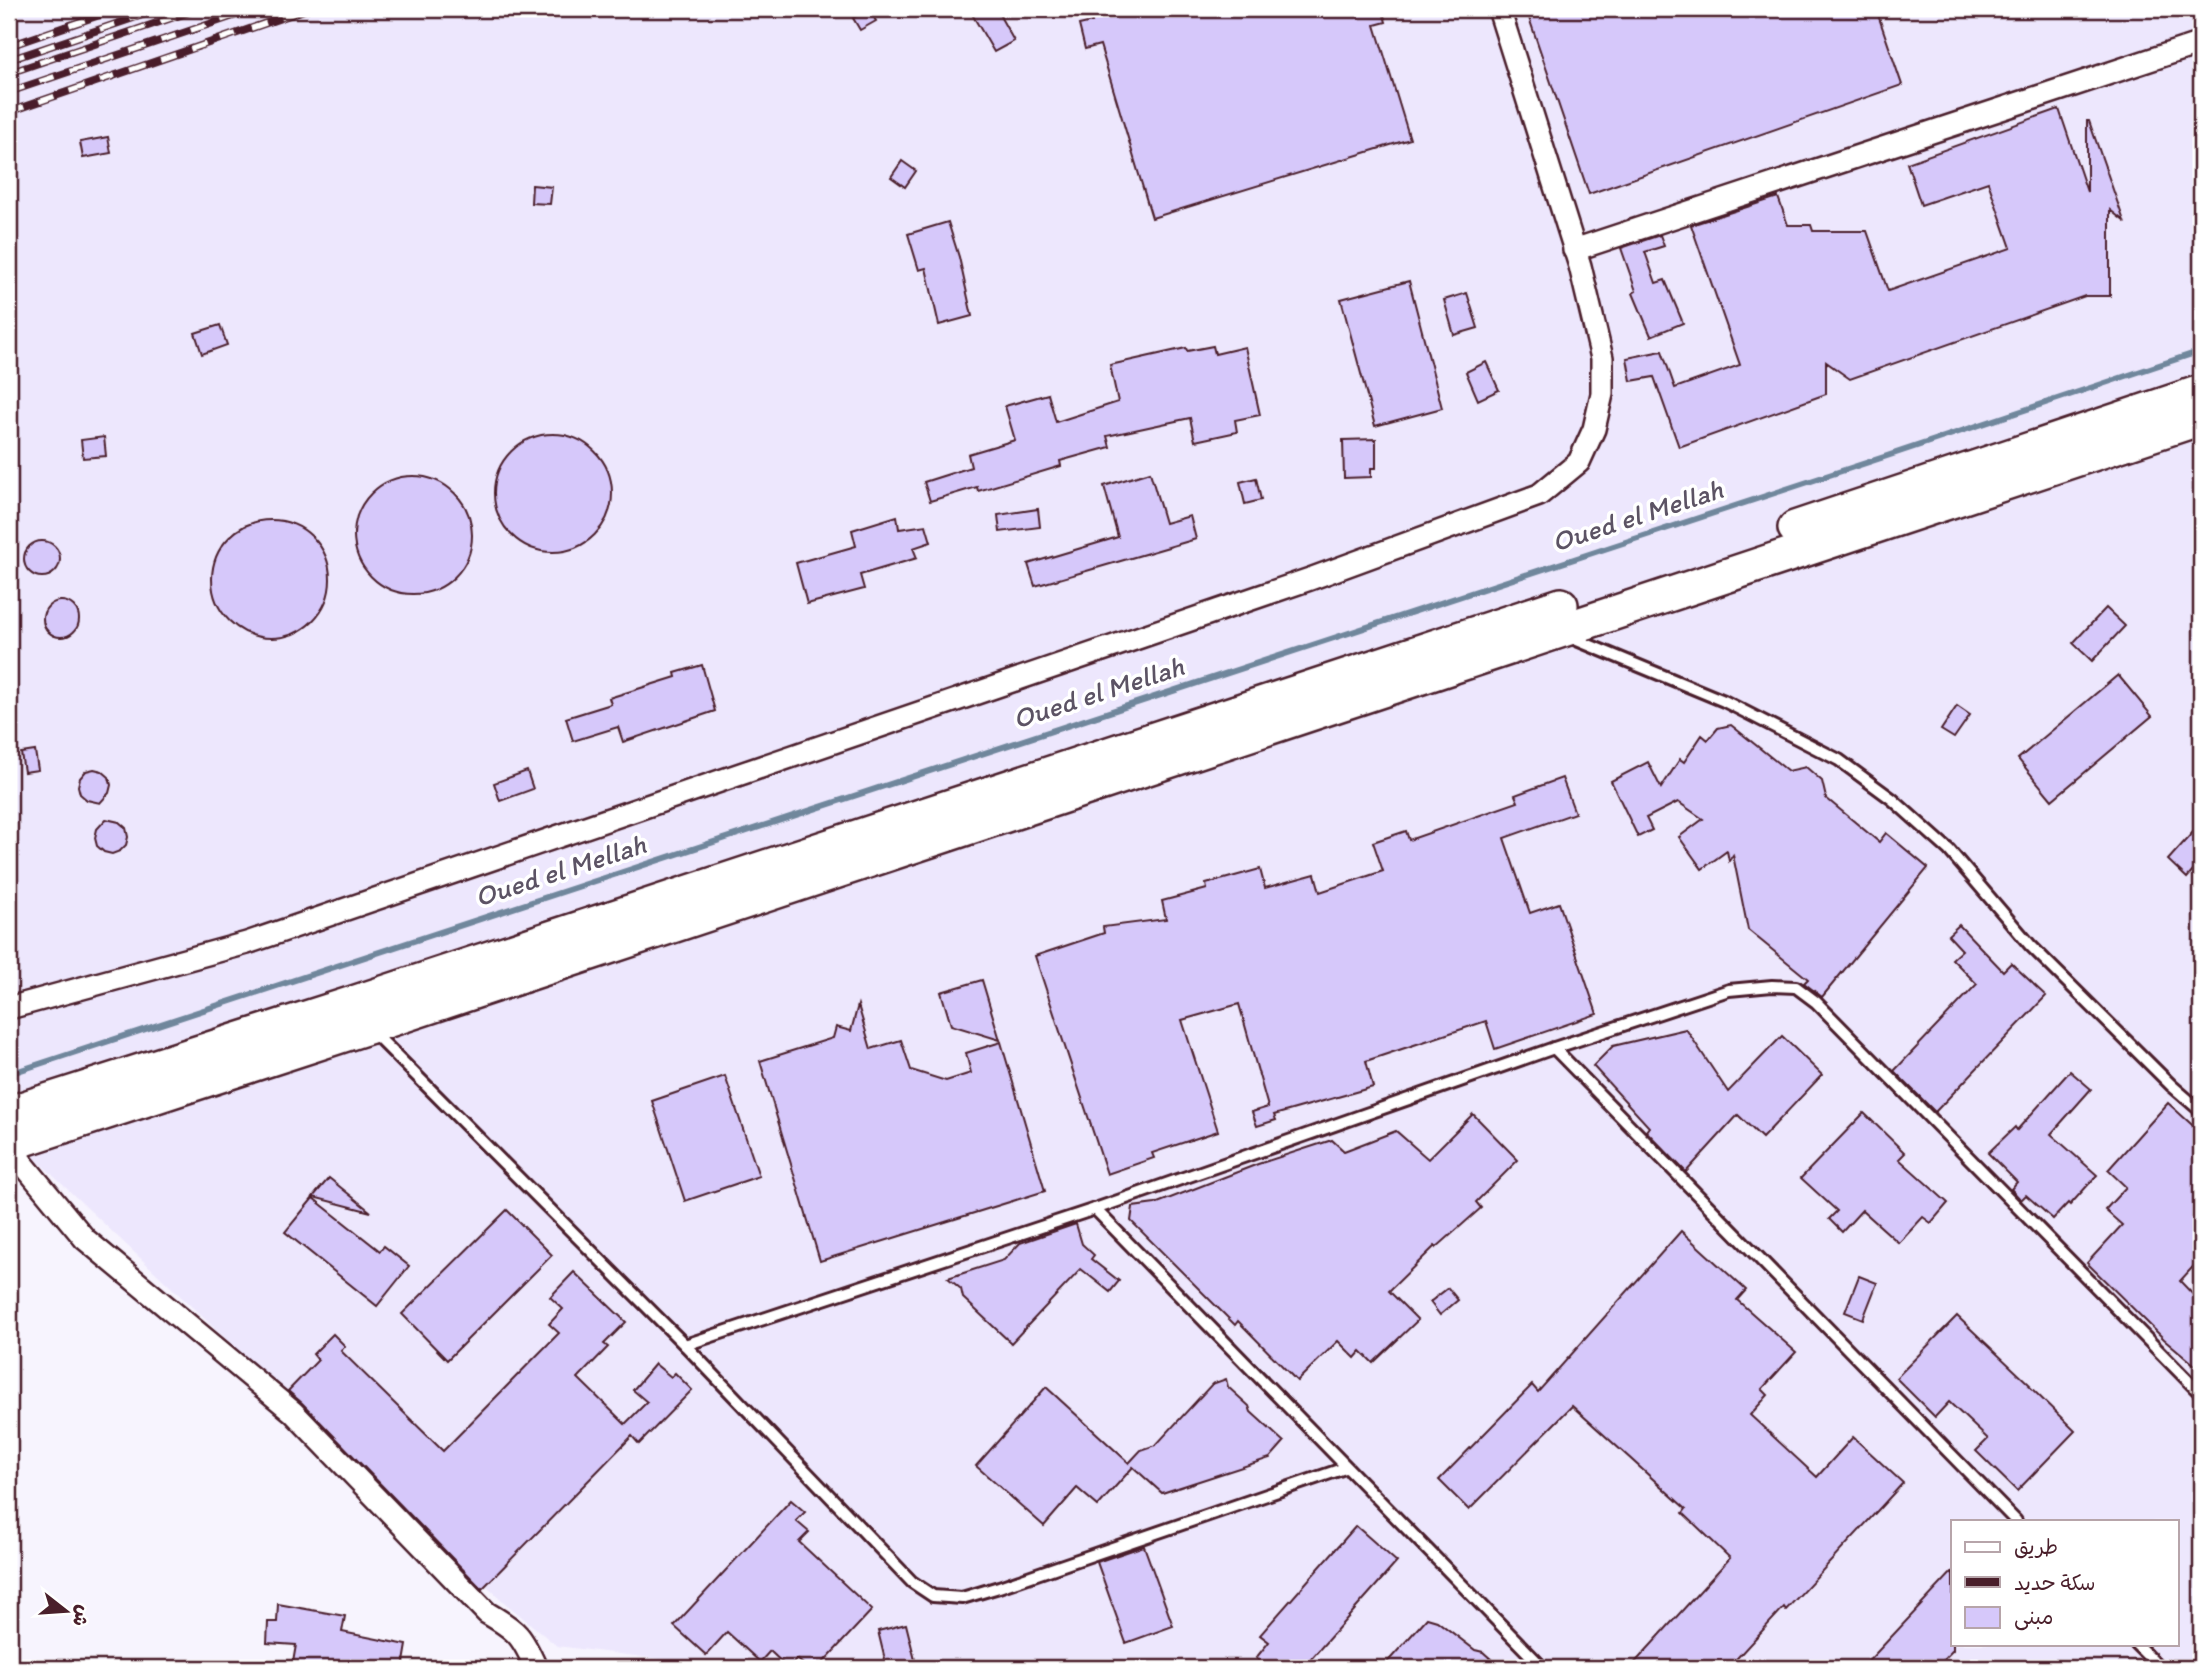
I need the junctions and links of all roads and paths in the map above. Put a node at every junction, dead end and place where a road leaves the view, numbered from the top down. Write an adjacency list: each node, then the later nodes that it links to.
1 (1499, 9): 3 (street)
2 (2201, 43): 3 (street)
3 (1574, 250): 7 (street)
4 (2201, 392): 8 (main road)
5 (2201, 418): 6 (main road)
6 (1555, 631): 8 (main road); 10 (lane)
7 (9, 1008)
8 (359, 1015): 11 (main road); 12 (main road); 14 (lane)
9 (1554, 1048): 13 (lane); 15 (lane); 17 (lane)
10 (2201, 1111)
11 (9, 1113)
12 (9, 1145): 19 (street)
13 (1095, 1209): 14 (lane); 16 (lane)
14 (685, 1345): 16 (lane)
15 (2201, 1394)
16 (1345, 1468): 20 (lane)
17 (2015, 1520)
18 (2138, 1646): 21 (lane)
19 (536, 1668)
20 (1543, 1668)
21 (2160, 1668)

